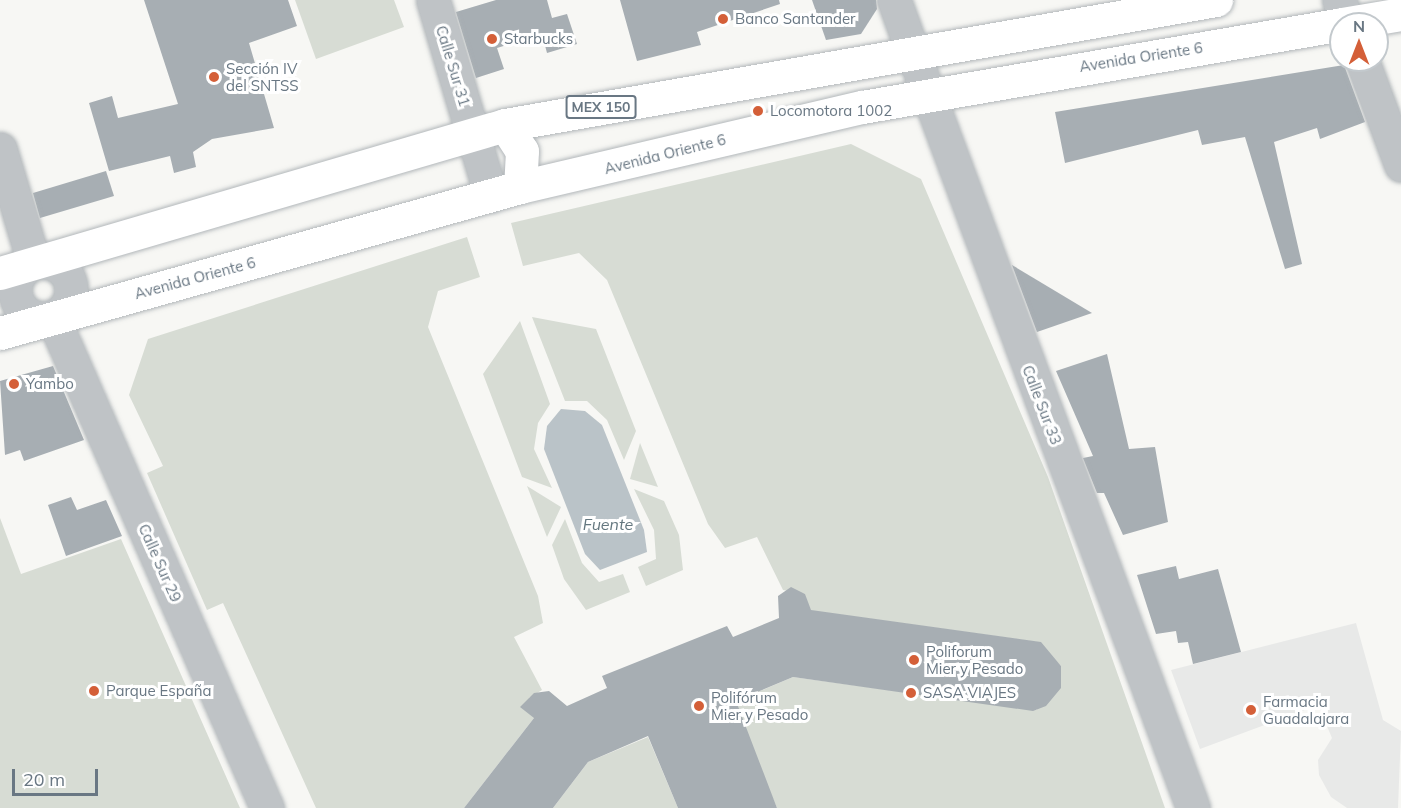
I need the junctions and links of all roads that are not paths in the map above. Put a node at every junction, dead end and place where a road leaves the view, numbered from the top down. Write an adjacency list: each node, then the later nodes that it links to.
1 (433, 0): 9 (street, Calle Sur 31)
2 (894, 0): 5 (street, Calle Sur 33)
3 (1216, 0): 5 (main road, MEX 150)
4 (1329, 22): 7 (main road, Avenida Oriente 6)
5 (912, 50): 7 (street, Calle Sur 33); 8 (main road, MEX 150)
6 (1366, 72): 11 (street)
7 (925, 93): 12 (main road, Avenida Oriente 6); 18 (street, Calle Sur 33)
8 (505, 125): 9 (main road, MEX 150); 12 (main road)
9 (473, 133): 12 (street, Calle Sur 31); 13 (main road, MEX 150)
10 (0, 149): 13 (street)
11 (1401, 165)
12 (506, 191): 15 (main road, Avenida Oriente 6)
13 (34, 263): 14 (main road, MEX 150); 15 (street)
14 (0, 273)
15 (53, 318): 16 (main road, Avenida Oriente 6); 17 (street, Calle Sur 29)
16 (0, 333)
17 (267, 808)
18 (1193, 808)

